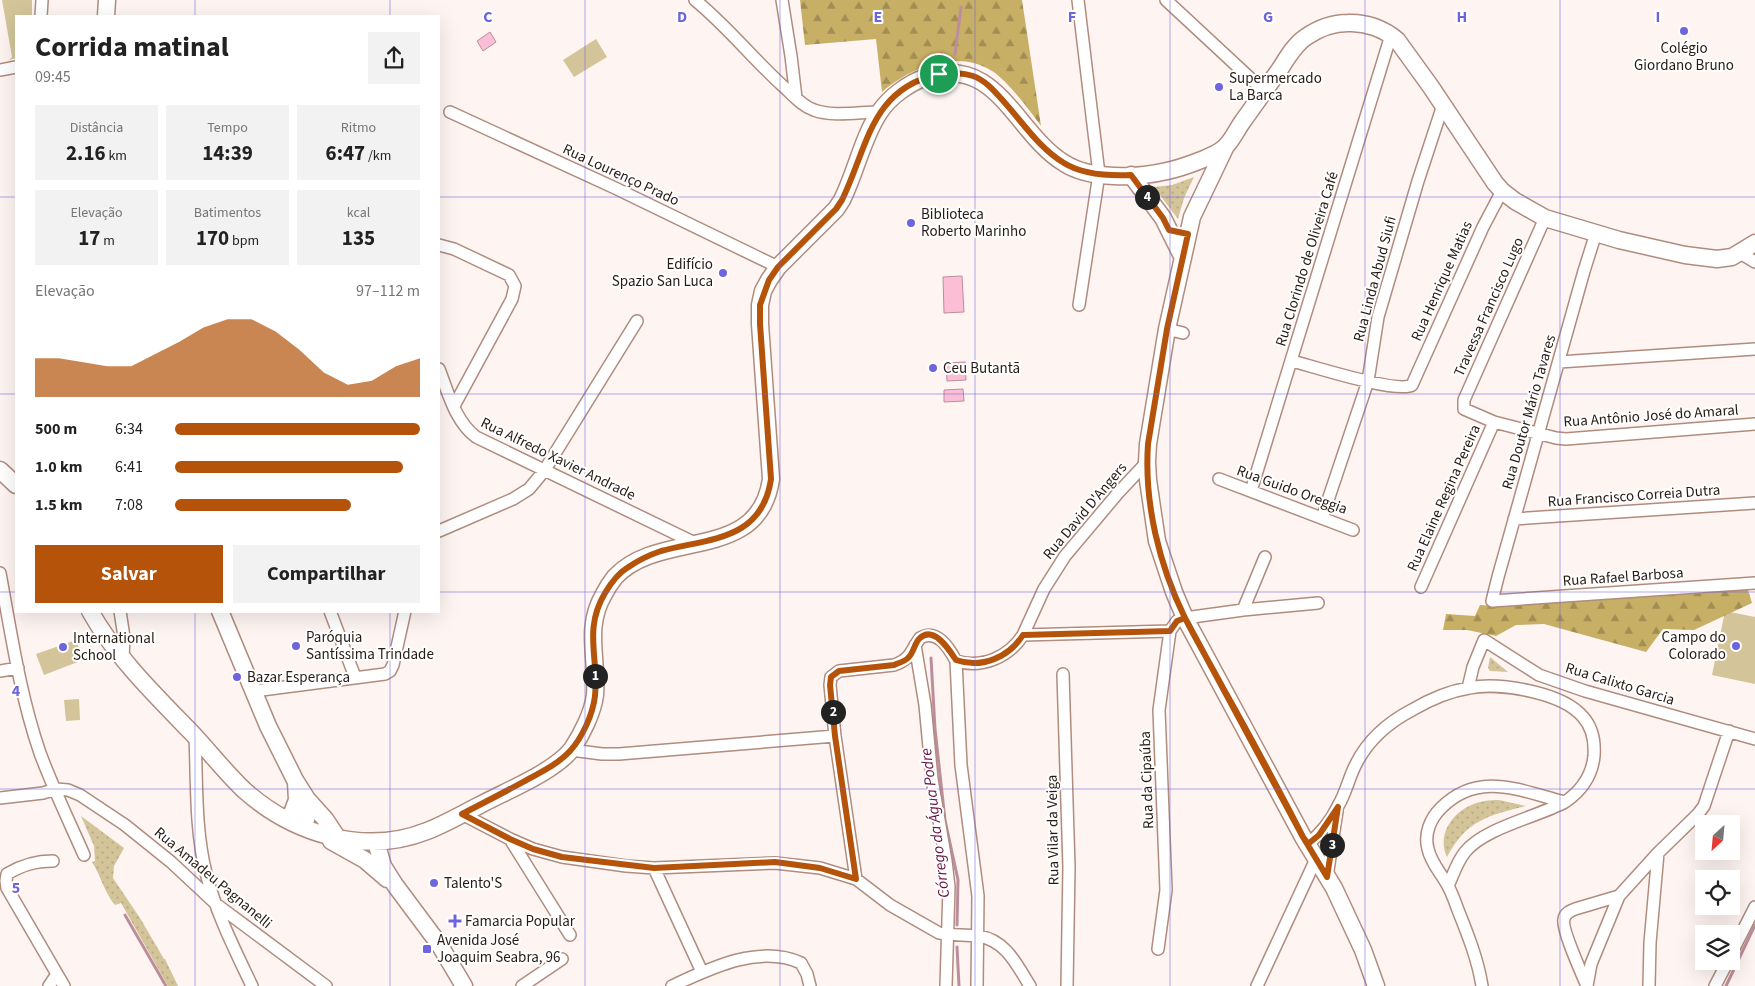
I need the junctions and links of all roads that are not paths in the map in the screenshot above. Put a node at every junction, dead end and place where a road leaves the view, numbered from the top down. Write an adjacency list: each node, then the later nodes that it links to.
1 (42, 0): 7 (street)
2 (107, 0): 8 (main road)
3 (695, 0): 13 (street)
4 (782, 0): 13 (street)
5 (1078, 0): 18 (street)
6 (1166, 0): 12 (street)
7 (41, 15)
8 (106, 15)
9 (1391, 35): 12 (main road); 14 (main road); 34 (street, Rua Clorindo de Oliveira Café)
10 (15, 67): 11 (street)
11 (0, 70)
12 (1264, 92): 17 (main road)
13 (796, 98): 16 (street)
14 (1443, 105): 20 (main road); 37 (street, Rua Linda Abud Siufi)
15 (450, 112): 30 (street, Rua Lourenço Prado)
16 (880, 112): 18 (main road); 30 (main road)
17 (1225, 148): 19 (main road); 24 (main road)
18 (1099, 174): 19 (main road); 31 (street)
19 (1131, 175): 22 (main road)
20 (1502, 191): 21 (main road); 37 (street, Rua Henrique Matias)
21 (1545, 218): 23 (main road); 39 (street, Travessa Francisco Lugo)
22 (1169, 230): 24 (main road); 28 (main road)
23 (1596, 233): 27 (main road); 35 (street, Rua Doutor Mário Tavares)
24 (1188, 234): 28 (main road)
25 (1755, 243): 27 (main road)
26 (440, 245): 38 (street)
27 (1740, 253): 29 (street)
28 (1183, 258): 43 (main road)
29 (1755, 262)
30 (778, 267): 54 (main road)
31 (1079, 305)
32 (637, 321): 45 (street)
33 (1755, 349): 35 (street)
34 (1292, 361): 37 (street); 48 (street, Rua Clorindo de Oliveira Café)
35 (1559, 362): 42 (street, Rua Doutor Mário Tavares)
36 (440, 371): 38 (street, Rua Alfredo Xavier Andrade)
37 (1368, 381): 50 (street, Rua Linda Abud Siufi)
38 (454, 406): 45 (street, Rua Alfredo Xavier Andrade)
39 (1464, 409): 40 (street, Rua Antônio José do Amaral)
40 (1494, 422): 42 (street, Rua Antônio José do Amaral); 58 (street, Rua Elaine Regina Pereira)
41 (1755, 424): 42 (street, Rua Antônio José do Amaral)
42 (1539, 434): 51 (street, Rua Doutor Mário Tavares)
43 (1147, 462): 67 (main road); 69 (street, Rua David D'Angers)
44 (0, 470): 47 (main road)
45 (544, 471): 53 (street); 54 (street, Rua Alfredo Xavier Andrade)
46 (1219, 480): 48 (street, Rua Guido Oreggia)
47 (15, 484)
48 (1251, 491): 50 (street, Rua Guido Oreggia)
49 (1755, 503): 51 (street, Rua Francisco Correia Dutra)
50 (1322, 518): 52 (street, Rua Guido Oreggia)
51 (1514, 519): 59 (street, Rua Doutor Mário Tavares)
52 (1354, 530)
53 (440, 531)
54 (697, 544): 83 (main road)
55 (1265, 557): 61 (street)
56 (0, 573): 73 (street)
57 (1755, 583): 59 (street, Rua Rafael Barbosa)
58 (1421, 587)
59 (1492, 601)
60 (1318, 604): 61 (street)
61 (1243, 610): 67 (street)
62 (91, 613): 71 (main road)
63 (120, 613): 71 (street)
64 (221, 613): 78 (main road)
65 (331, 613): 76 (street)
66 (405, 613): 76 (street)
67 (1185, 618): 68 (street); 96 (main road)
68 (1170, 631): 69 (street); 113 (street, Rua da Cipaúba)
69 (1023, 635): 72 (street, Rua David D'Angers)
70 (915, 645): 72 (street); 81 (street); 110 (street)
71 (123, 658): 80 (main road)
72 (956, 660): 111 (street)
73 (18, 668): 74 (street); 85 (street)
74 (0, 671)
75 (1063, 674): 129 (street, Rua Vilar da Veiga)
76 (355, 677): 78 (street)
77 (1468, 688): 79 (street, Rua Calixto Garcia); 88 (street); 89 (street)
78 (254, 691): 84 (main road)
79 (1728, 731): 82 (street, Rua Calixto Garcia); 97 (street)
80 (195, 736): 91 (main road); 107 (street)
81 (835, 736): 83 (street); 103 (street)
82 (1755, 739)
83 (571, 750): 90 (main road)
84 (295, 780): 87 (main road); 91 (main road)
85 (56, 789): 86 (street); 98 (street); 107 (street, Rua Amadeu Pagnanelli)
86 (0, 798)
87 (307, 799): 91 (main road); 94 (main road)
88 (1565, 802): 105 (street); 105 (street)
89 (1338, 807): 96 (street); 102 (street)
90 (462, 814): 93 (street); 95 (main road)
91 (297, 824): 92 (main road)
92 (322, 835): 94 (main road); 104 (main road)
93 (510, 839): 101 (street); 109 (street)
94 (339, 840): 95 (main road)
95 (376, 842): 104 (main road)
96 (1308, 844): 99 (main road)
97 (1658, 853): 106 (street); 134 (street)
98 (84, 855)
99 (1316, 859): 102 (main road); 130 (street)
100 (52, 861): 117 (street)
101 (654, 868): 103 (street); 116 (street)
102 (1327, 877): 131 (main road)
103 (856, 879): 110 (street)
104 (395, 885): 122 (main road)
105 (1448, 886): 132 (street)
106 (1619, 896): 133 (street); 133 (street)
107 (216, 904): 120 (street); 121 (street, Rua Amadeu Pagnanelli)
108 (1755, 908): 112 (street)
109 (570, 935)
110 (947, 935): 111 (street); 126 (street)
111 (978, 936): 127 (street); 128 (street)
112 (1740, 937)
113 (1158, 949)
114 (562, 959): 123 (street)
115 (1723, 970): 135 (street)
116 (702, 972): 124 (street); 125 (street)
117 (57, 974): 118 (street); 119 (street)
118 (49, 986)
119 (64, 986)
120 (252, 986)
121 (326, 986)
122 (464, 986)
123 (522, 986)
124 (672, 986)
125 (810, 986)
126 (946, 986)
127 (977, 986)
128 (1030, 986)
129 (1067, 986)
130 (1257, 986)
131 (1376, 986)
132 (1482, 986)
133 (1587, 986)
134 (1649, 986)
135 (1715, 986)

